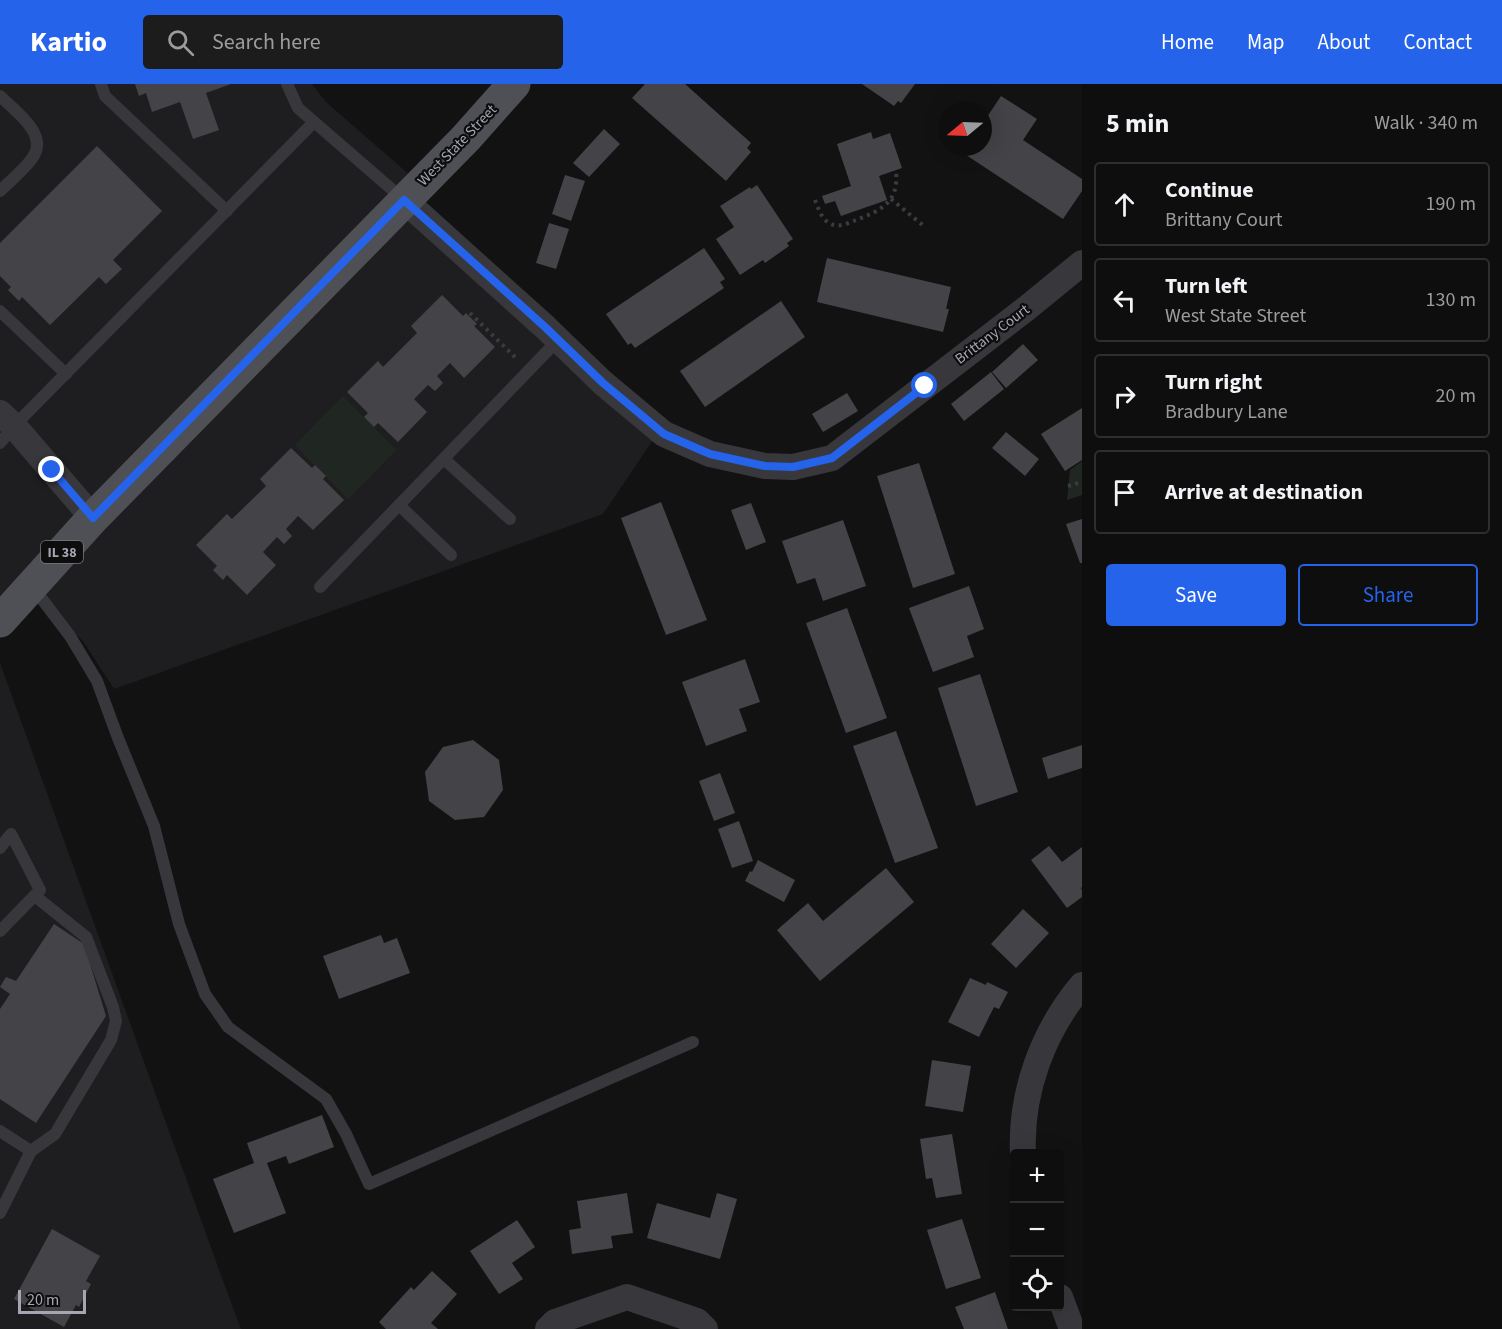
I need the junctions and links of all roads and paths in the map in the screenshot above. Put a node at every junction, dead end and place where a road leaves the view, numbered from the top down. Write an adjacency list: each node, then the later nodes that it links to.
1 (101, 84): 11 (lane)
2 (287, 84): 5 (lane)
3 (514, 84): 8 (main road, West State Street / IL 38)
4 (0, 96): 7 (lane)
5 (314, 122): 8 (lane); 11 (lane)
6 (896, 171): 10 (path)
7 (0, 190)
8 (404, 200): 16 (street, Brittany Court); 24 (main road, West State Street / IL 38)
9 (815, 200): 10 (path)
10 (891, 200): 12 (path)
11 (227, 211): 18 (lane)
12 (926, 227)
13 (1082, 263): 16 (street, Brittany Court)
14 (0, 311): 18 (lane)
15 (470, 314): 17 (path)
16 (558, 340): 20 (lane)
17 (518, 361)
18 (66, 374): 19 (lane)
19 (5, 427): 24 (street)
20 (444, 459): 23 (lane); 25 (lane)
21 (1082, 482): 22 (path)
22 (1068, 486)
23 (399, 504): 26 (lane); 28 (lane)
24 (93, 518): 27 (main road, West State Street / IL 38)
25 (510, 519)
26 (451, 555)
27 (31, 586): 29 (main road, West State Street / IL 38); 34 (lane)
28 (320, 587)
29 (0, 621)
30 (0, 848): 31 (lane)
31 (35, 896): 32 (lane); 37 (lane)
32 (0, 932)
33 (1082, 985): 36 (street)
34 (693, 1042)
35 (0, 1131): 37 (lane)
36 (1023, 1149)
37 (31, 1151): 38 (lane)
38 (0, 1213)
39 (1064, 1310): 42 (street)
40 (548, 1329): 41 (street)
41 (705, 1329)
42 (1071, 1329)

